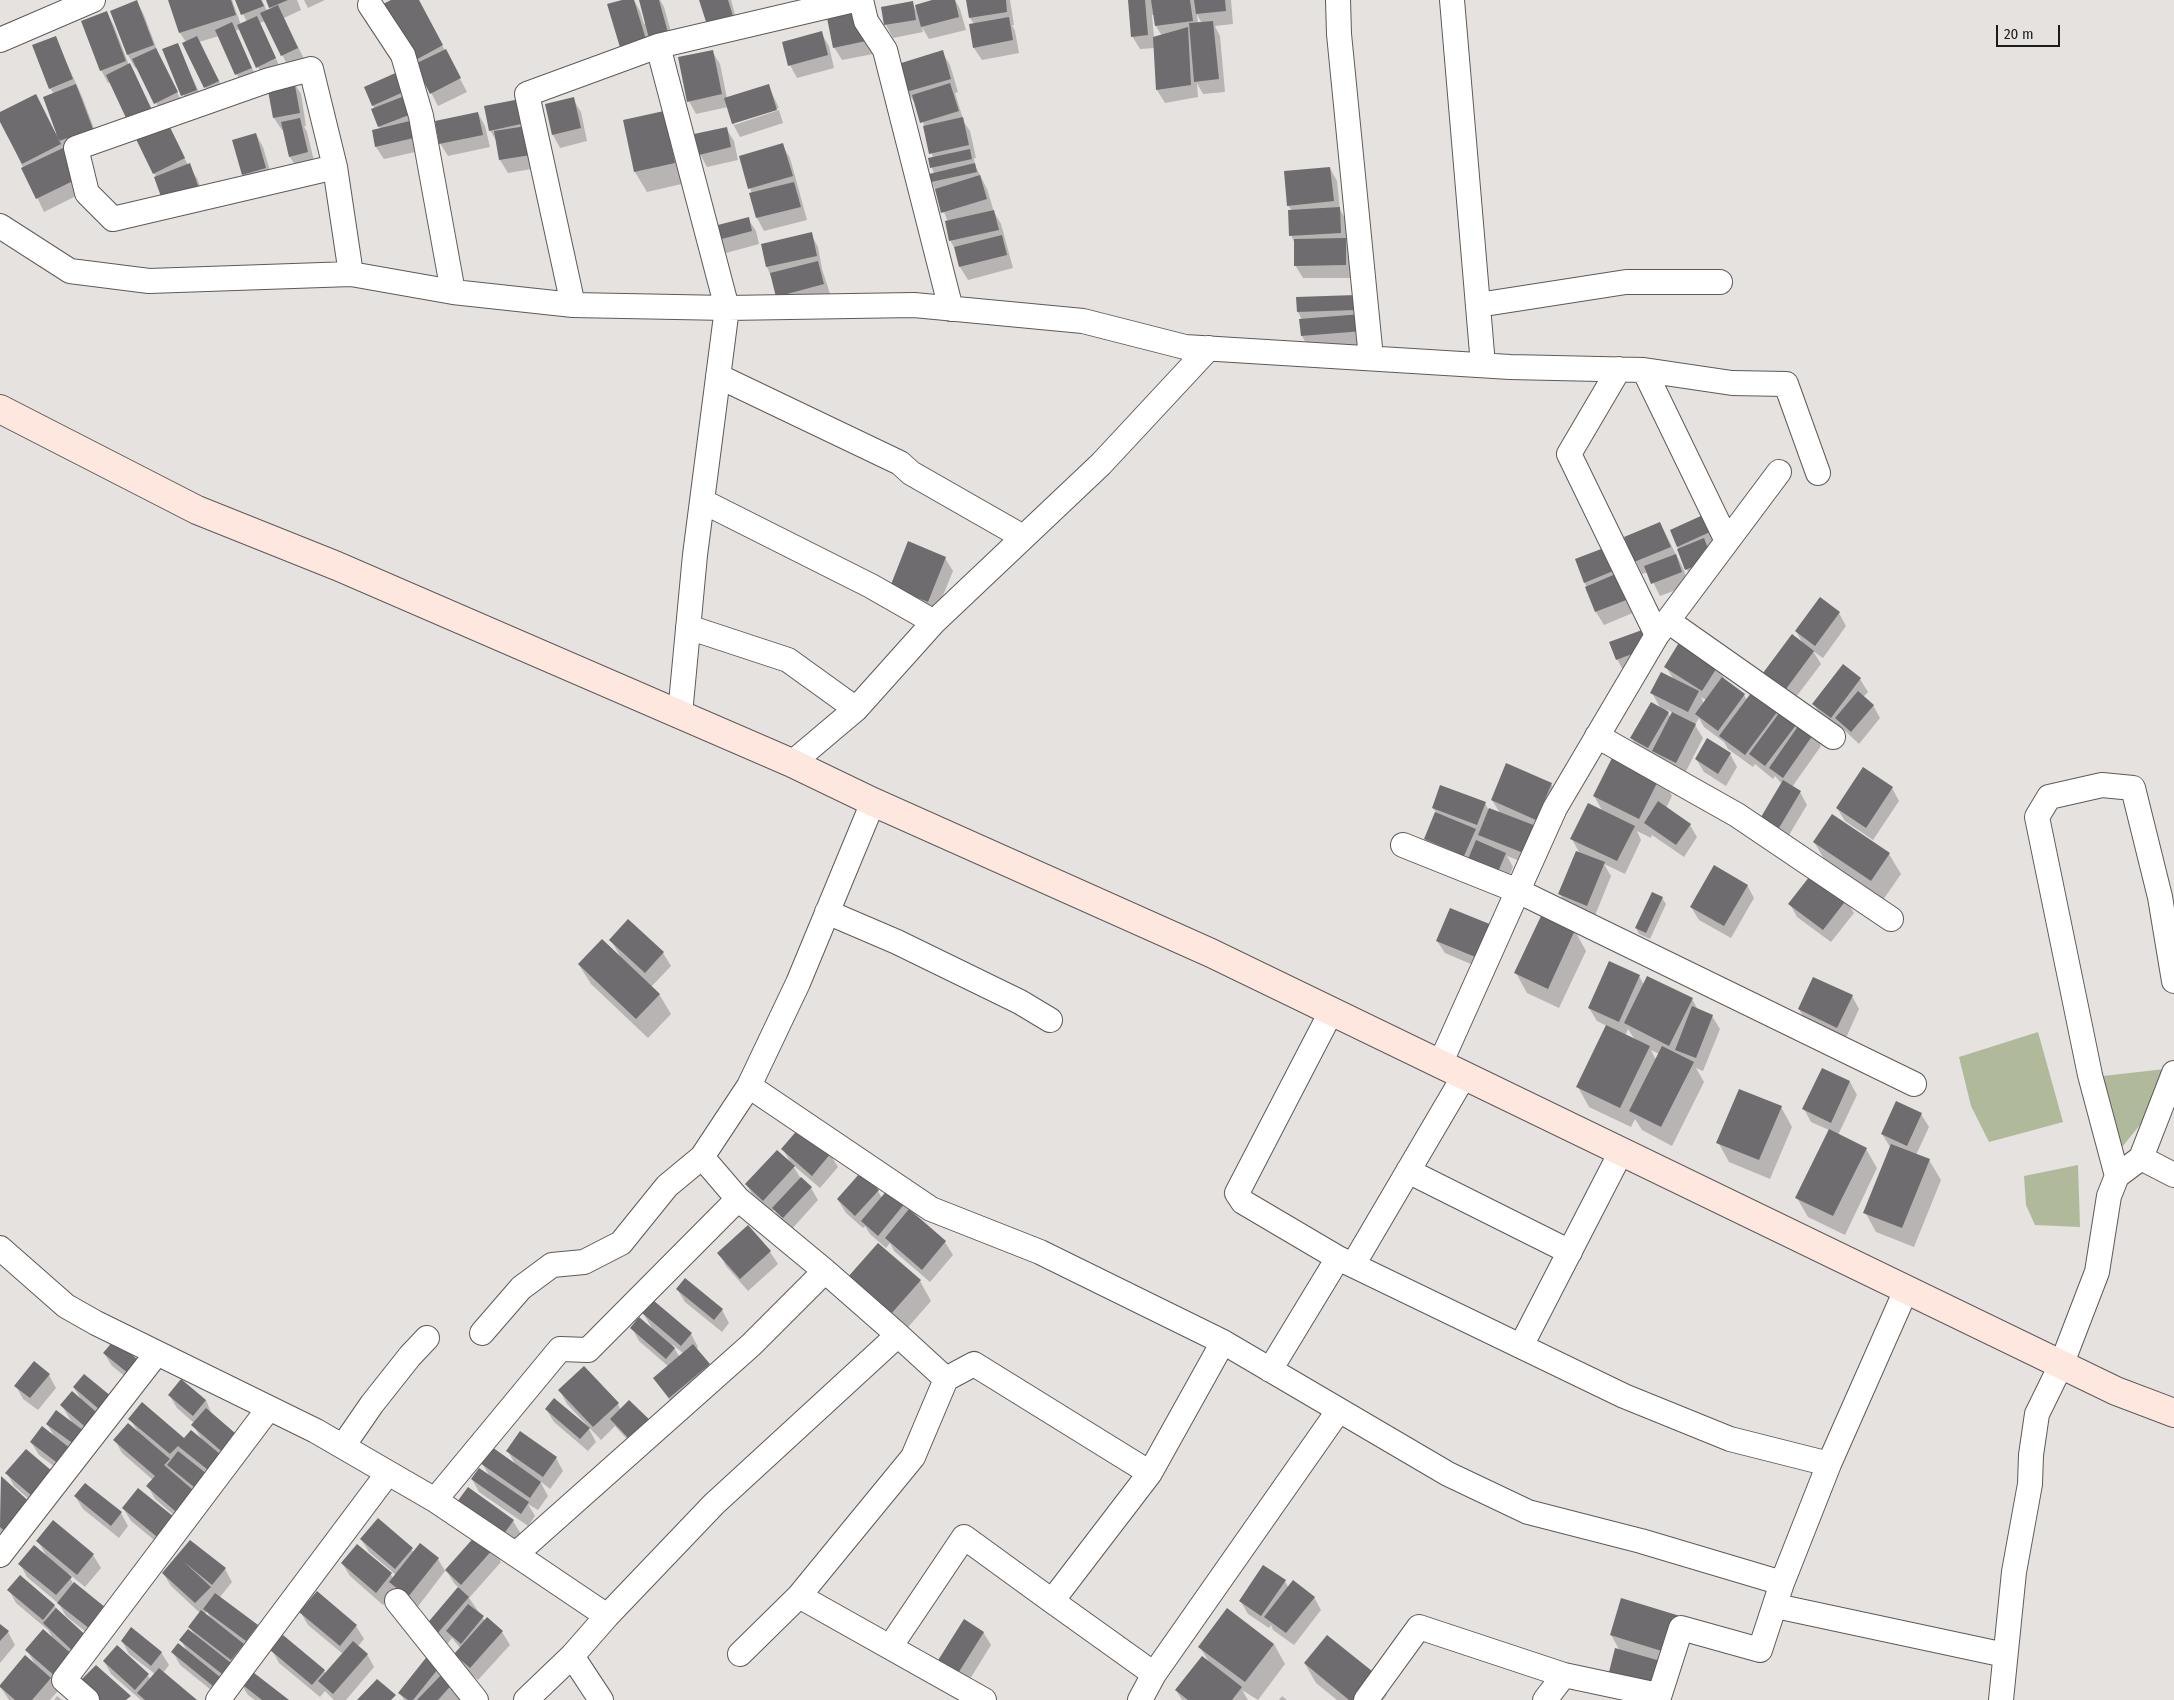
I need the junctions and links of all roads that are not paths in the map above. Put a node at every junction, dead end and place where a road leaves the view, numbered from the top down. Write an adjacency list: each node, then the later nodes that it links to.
1 (93, 0): 7 (street)
2 (854, 0): 8 (street)
3 (861, 0): 17 (street)
4 (1338, 0): 19 (street)
5 (1452, 0): 15 (street)
6 (370, 5): 13 (street)
7 (0, 40)
8 (658, 46): 14 (street); 16 (street)
9 (335, 167): 9 (street); 11 (street)
10 (0, 226): 11 (street)
11 (351, 274): 13 (street)
12 (1720, 282): 15 (street)
13 (453, 292): 14 (street)
14 (573, 305): 16 (street)
15 (1478, 305): 20 (street)
16 (726, 308): 17 (street); 23 (street)
17 (951, 309): 18 (street)
18 (1209, 348): 19 (street); 28 (street)
19 (1371, 358): 20 (street)
20 (1483, 365): 21 (street)
21 (1619, 369): 22 (street); 32 (street)
22 (1644, 370): 26 (street); 29 (street)
23 (718, 376): 27 (street); 28 (street)
24 (0, 409): 34 (main road)
25 (1779, 472): 29 (street)
26 (1818, 473)
27 (702, 501): 30 (street); 31 (street)
28 (1023, 537): 30 (street)
29 (1728, 541): 32 (street)
30 (934, 622): 33 (street)
31 (688, 627): 33 (street); 34 (street)
32 (1663, 628): 35 (street); 36 (street)
33 (856, 709): 37 (street)
34 (680, 714): 37 (main road)
35 (1597, 736): 40 (street); 42 (street)
36 (1833, 737)
37 (792, 763): 38 (main road)
38 (873, 802): 41 (street); 44 (main road)
39 (1403, 845): 40 (street)
40 (1518, 891): 46 (street); 49 (street)
41 (827, 912): 45 (street); 50 (street)
42 (1891, 919)
43 (2174, 982): 56 (street)
44 (1331, 1012): 46 (main road); 60 (street)
45 (1050, 1020)
46 (1440, 1064): 48 (main road)
47 (2174, 1073): 53 (street)
48 (1464, 1076): 51 (main road); 54 (street)
49 (1914, 1084)
50 (749, 1086): 52 (street); 66 (street)
51 (1621, 1152): 58 (street); 62 (main road)
52 (702, 1158): 57 (street); 63 (street)
53 (2141, 1158): 55 (street); 56 (street)
54 (1408, 1171): 58 (street); 60 (street)
55 (2174, 1175)
56 (2117, 1176): 69 (street)
57 (738, 1199): 61 (street); 79 (street)
58 (1570, 1252): 67 (street)
59 (2, 1254): 68 (street)
60 (1346, 1261): 67 (street); 70 (street)
61 (825, 1271): 64 (street); 80 (street)
62 (1906, 1290): 69 (main road); 76 (street)
63 (482, 1333)
64 (898, 1335): 71 (street); 87 (street)
65 (427, 1338): 75 (street)
66 (1223, 1342): 70 (street); 78 (street)
67 (1521, 1346): 76 (street)
68 (157, 1353): 72 (street); 81 (street)
69 (2062, 1363): 74 (main road); 90 (street)
70 (1270, 1370): 73 (street)
71 (946, 1379): 78 (street); 83 (street)
72 (269, 1408): 75 (street); 96 (street)
73 (1340, 1410): 82 (street); 92 (street)
74 (2174, 1413)
75 (343, 1446): 77 (street)
76 (1830, 1464): 82 (street)
77 (388, 1473): 79 (street); 97 (street)
78 (1150, 1473): 85 (street)
79 (434, 1500): 80 (street)
80 (516, 1554): 87 (street)
81 (0, 1555)
82 (1782, 1583): 86 (street)
83 (799, 1596): 88 (street); 89 (street)
84 (396, 1601): 98 (street)
85 (1052, 1601): 88 (street); 92 (street)
86 (1776, 1606): 90 (street); 95 (street)
87 (607, 1616): 91 (street)
88 (890, 1647): 94 (street)
89 (740, 1654)
90 (2006, 1655): 104 (street)
91 (572, 1656): 99 (street); 100 (street)
92 (1154, 1674): 101 (street)
93 (1564, 1675): 95 (street); 102 (street); 103 (street)
94 (973, 1698)
95 (1658, 1698)
96 (87, 1700)
97 (218, 1700)
98 (476, 1700)
99 (526, 1700)
100 (601, 1700)
101 (1140, 1700)
102 (1366, 1700)
103 (1545, 1700)
104 (2001, 1700)

